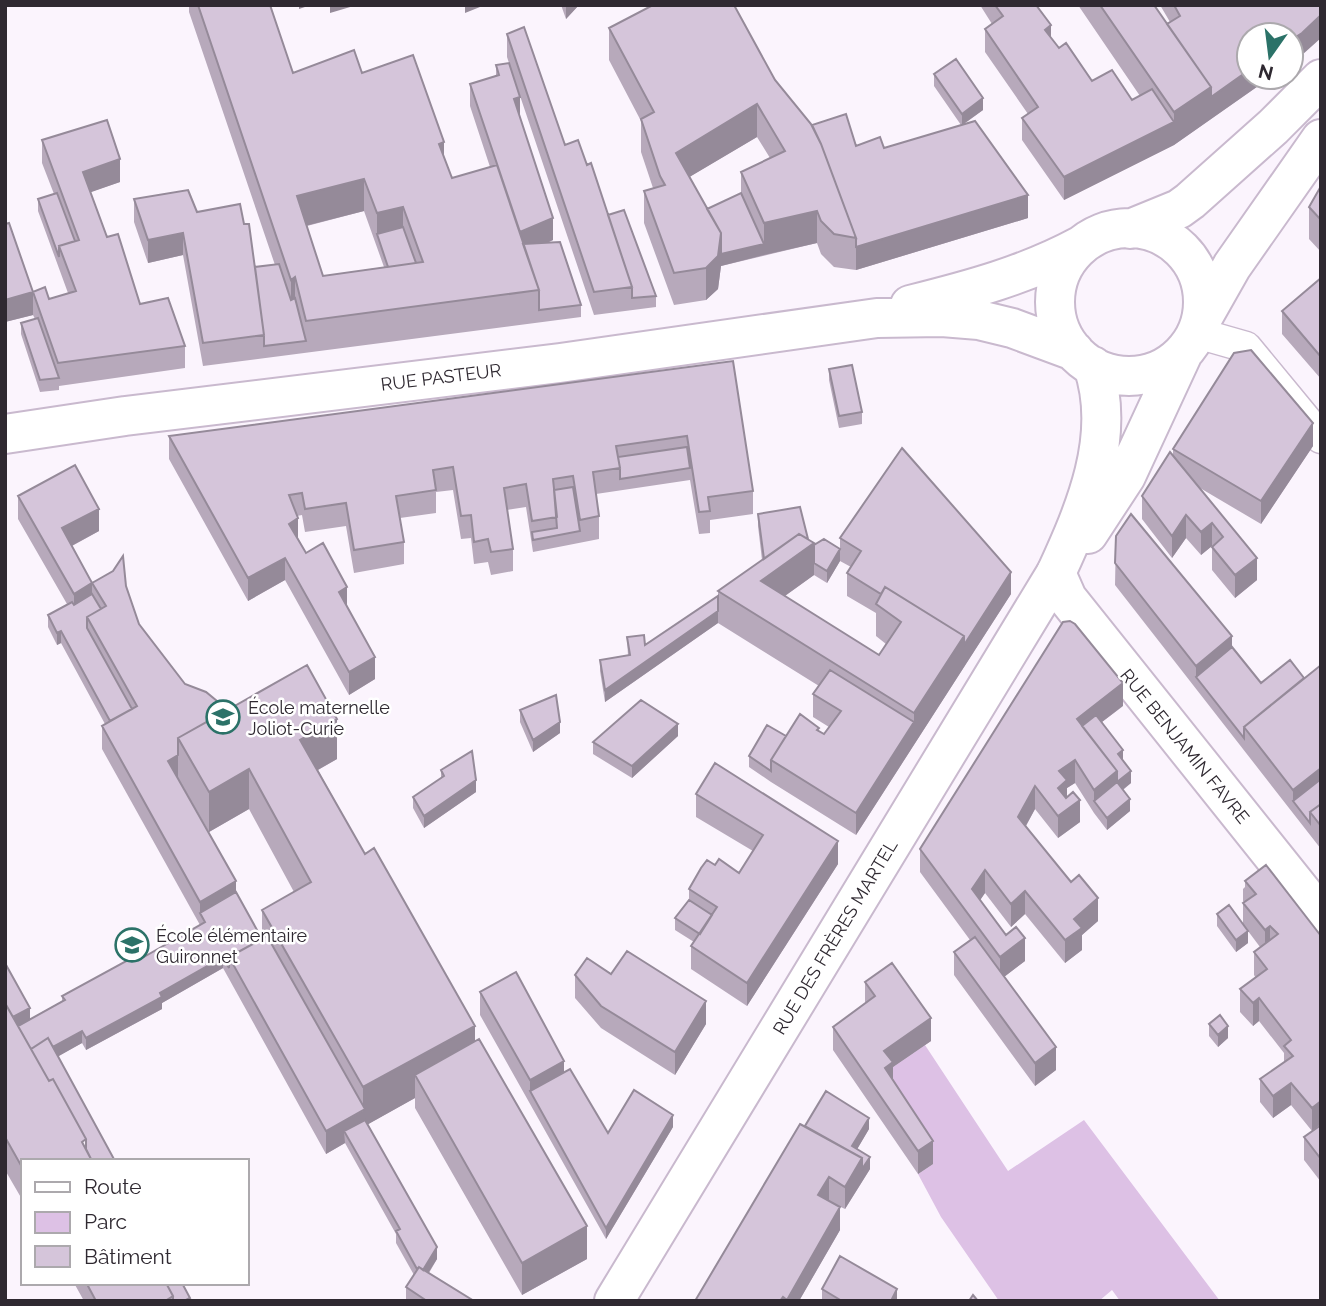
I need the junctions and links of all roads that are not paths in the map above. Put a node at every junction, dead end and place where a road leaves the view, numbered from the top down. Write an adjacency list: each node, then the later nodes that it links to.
1 (1321, 79): 3 (street)
2 (1321, 138): 6 (street, RUE DES FRÈRES MARTEL)
3 (1130, 229): 4 (street); 6 (street)
4 (1085, 243): 5 (street, RUE PASTEUR); 7 (street)
5 (877, 318): 7 (street, RUE PASTEUR); 8 (street, RUE PASTEUR)
6 (1193, 336): 7 (street); 9 (lane); 10 (street, RUE DES FRÈRES MARTEL)
7 (1084, 359): 10 (street, RUE DES FRÈRES MARTEL)
8 (5, 434)
9 (1321, 438)
10 (1056, 573): 11 (street, RUE BENJAMIN FAVRE); 12 (street, RUE DES FRÈRES MARTEL)
11 (1321, 916)
12 (614, 1301)

